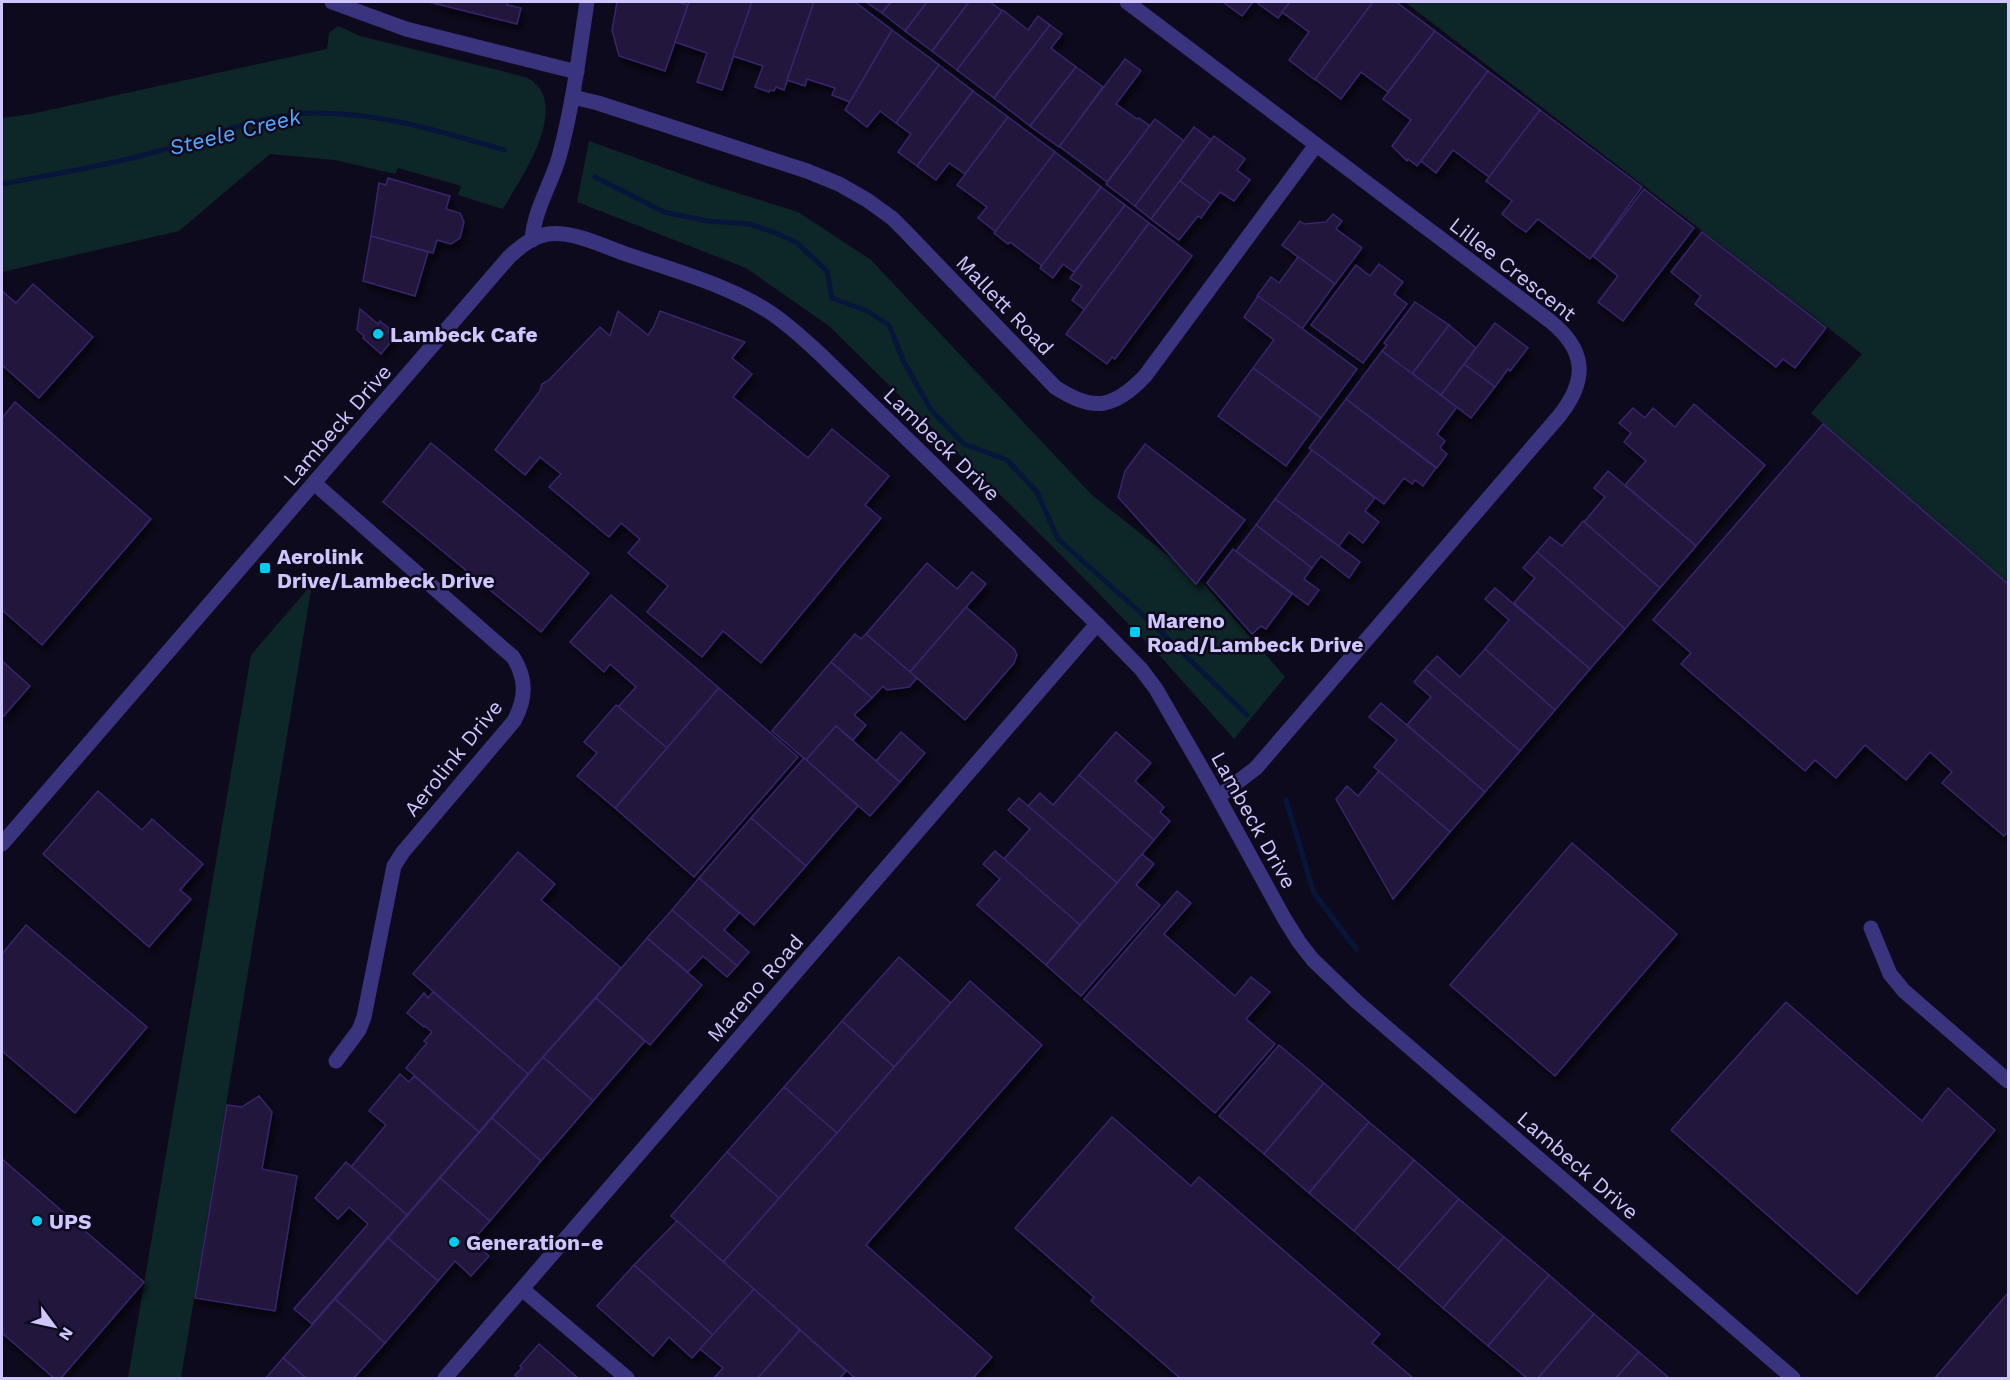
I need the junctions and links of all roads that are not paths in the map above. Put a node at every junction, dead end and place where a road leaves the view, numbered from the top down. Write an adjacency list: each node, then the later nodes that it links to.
1 (332, 2): 4 (street)
2 (587, 2): 4 (street)
3 (1127, 2): 6 (street, Lillee Crescent)
4 (577, 72): 5 (street)
5 (573, 97): 6 (street, Mallett Road); 7 (street)
6 (1316, 145): 10 (street, Lillee Crescent)
7 (532, 240): 8 (street, Lambeck Drive); 9 (street, Lambeck Drive)
8 (314, 483): 11 (street, Lambeck Drive); 13 (street, Aerolink Drive)
9 (1097, 624): 10 (street, Lambeck Drive); 15 (street, Mareno Road)
10 (1218, 797): 18 (street, Lambeck Drive)
11 (2, 844)
12 (1871, 928): 14 (street)
13 (336, 1061)
14 (2008, 1081)
15 (522, 1289): 16 (street, Mareno Road); 17 (street)
16 (445, 1378)
17 (627, 1378)
18 (1793, 1378)

